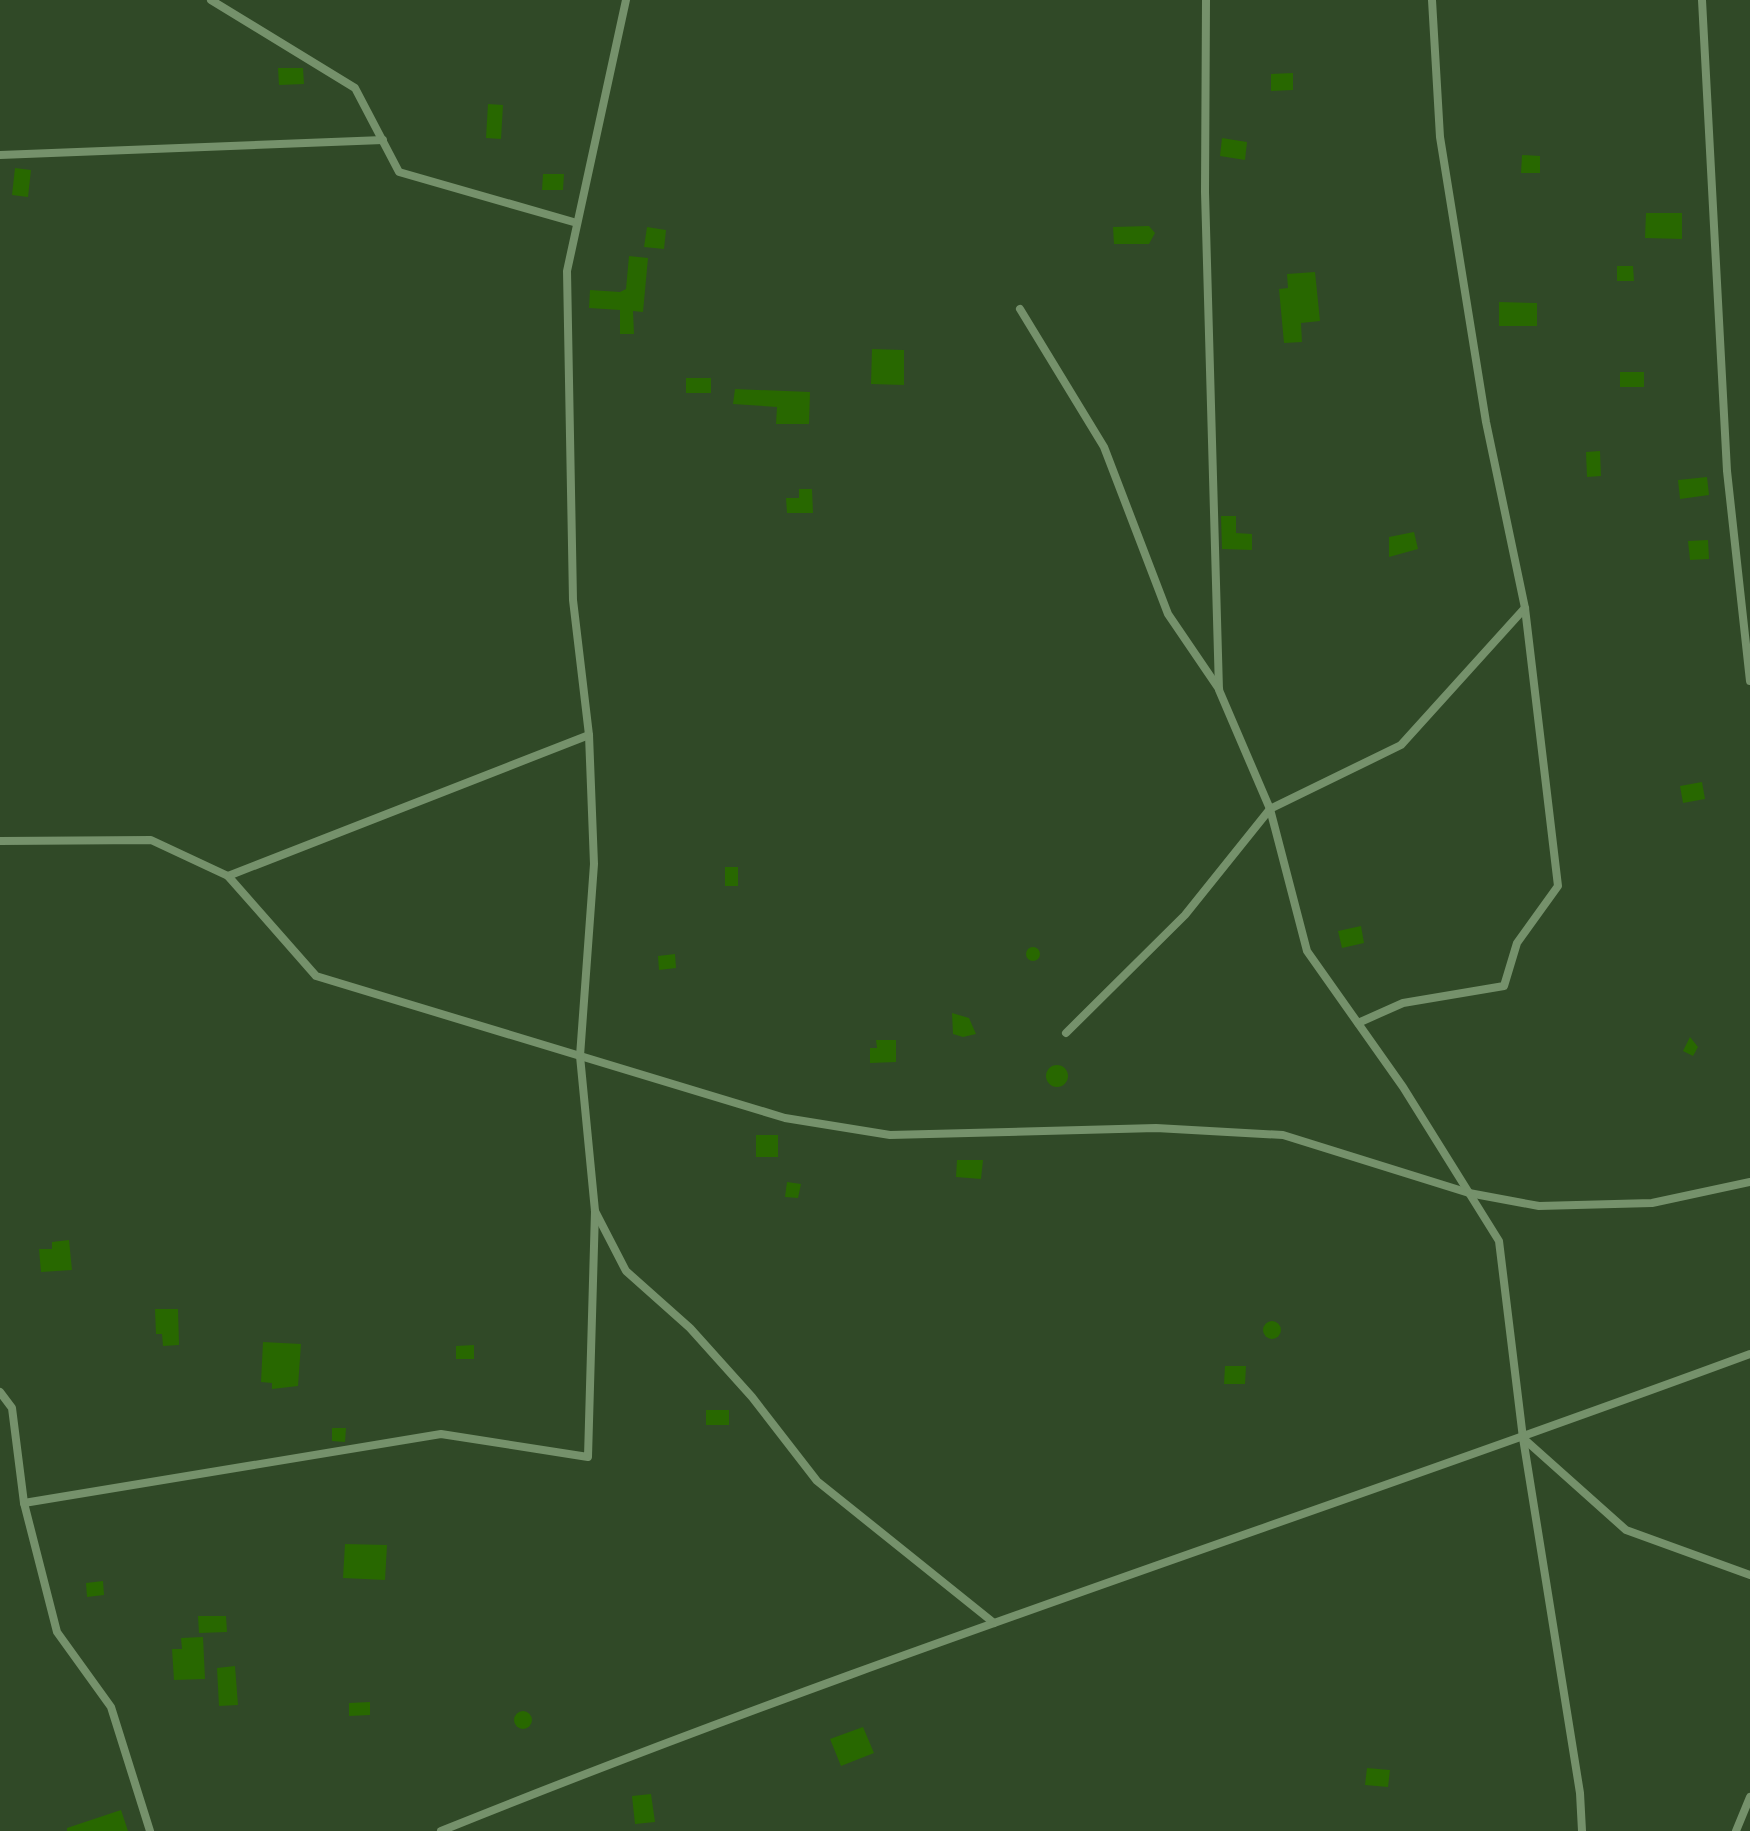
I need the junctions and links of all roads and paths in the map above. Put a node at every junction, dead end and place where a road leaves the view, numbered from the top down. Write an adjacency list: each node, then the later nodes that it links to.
1 (211, 0): 6 (street)
2 (626, 0): 8 (street)
3 (1206, 0): 12 (street)
4 (1432, 0): 10 (street)
5 (1702, 0): 11 (street)
6 (383, 140): 7 (street); 8 (street)
7 (0, 155)
8 (577, 223): 13 (street)
9 (1020, 309): 12 (street)
10 (1525, 608): 14 (street); 17 (street)
11 (1750, 681)
12 (1219, 690): 14 (street)
13 (589, 735): 16 (street); 19 (street)
14 (1270, 809): 17 (street); 18 (street)
15 (0, 841): 16 (street)
16 (228, 876): 19 (street)
17 (1358, 1023): 21 (street)
18 (1066, 1033)
19 (580, 1056): 21 (street); 22 (street)
20 (1750, 1182): 21 (street)
21 (1469, 1193): 25 (street)
22 (595, 1211): 26 (street); 28 (street)
23 (1750, 1354): 25 (street)
24 (0, 1392): 26 (street)
25 (1523, 1438): 27 (street); 28 (street); 32 (street)
26 (24, 1503): 30 (street)
27 (1750, 1575)
28 (994, 1623): 31 (street)
29 (1750, 1797): 33 (street)
30 (150, 1831)
31 (441, 1831)
32 (1582, 1831)
33 (1736, 1831)

